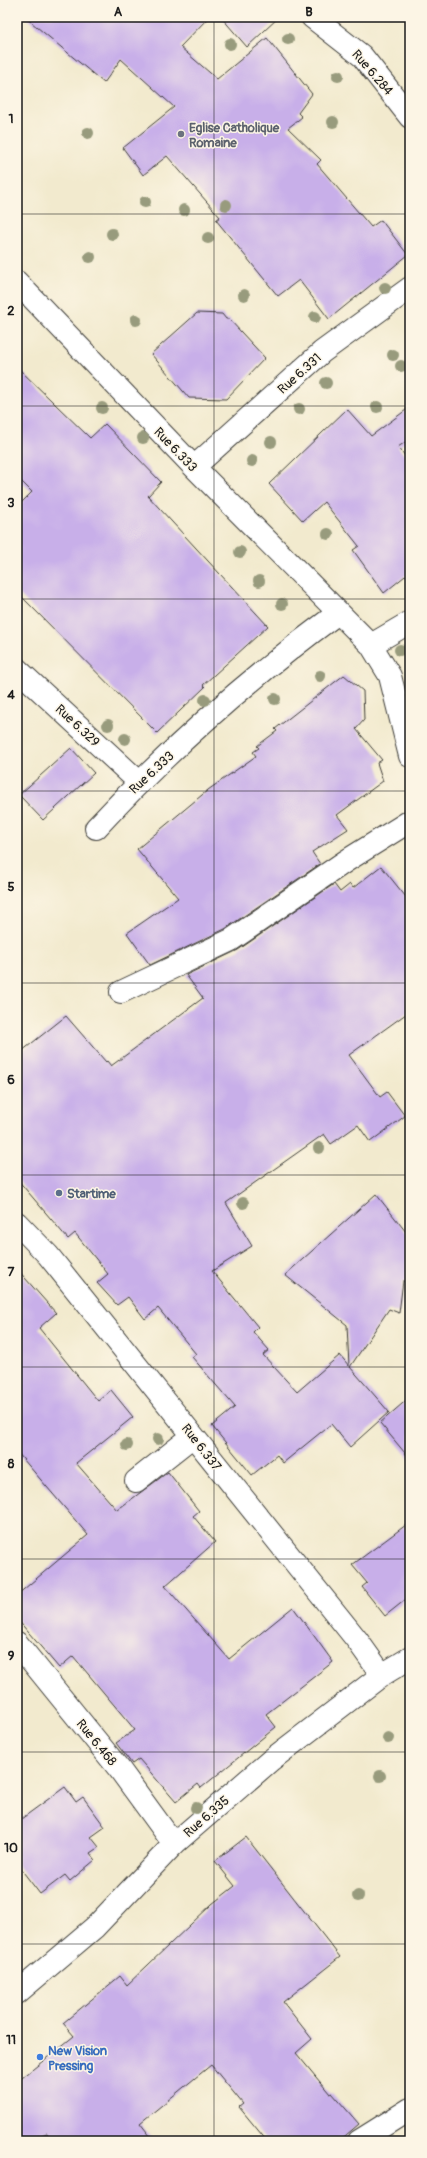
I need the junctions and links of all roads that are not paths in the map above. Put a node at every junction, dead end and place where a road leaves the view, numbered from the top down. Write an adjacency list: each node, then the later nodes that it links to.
1 (312, 17): 2 (street, Rue 6.284)
2 (410, 117)
3 (17, 282): 5 (street, Rue 6.333)
4 (410, 288): 5 (street, Rue 6.331)
5 (194, 467): 6 (street, Rue 6.333)
6 (338, 613): 8 (street, Rue 6.333); 11 (street, Rue 6.333)
7 (410, 622): 8 (street)
8 (371, 645): 10 (street, Rue 6.333)
9 (17, 669): 11 (street, Rue 6.329)
10 (410, 756)
11 (139, 782): 13 (street, Rue 6.333)
12 (410, 821): 14 (street)
13 (96, 828)
14 (121, 992)
15 (17, 1223): 16 (street, Rue 6.337)
16 (193, 1436): 17 (street); 20 (street, Rue 6.337)
17 (136, 1481)
18 (17, 1642): 21 (street, Rue 6.468)
19 (410, 1658): 20 (street, Rue 6.335)
20 (382, 1675): 21 (street, Rue 6.335)
21 (174, 1844): 22 (street, Rue 6.335)
22 (17, 1993)
23 (410, 2109): 24 (street)
24 (359, 2141)

